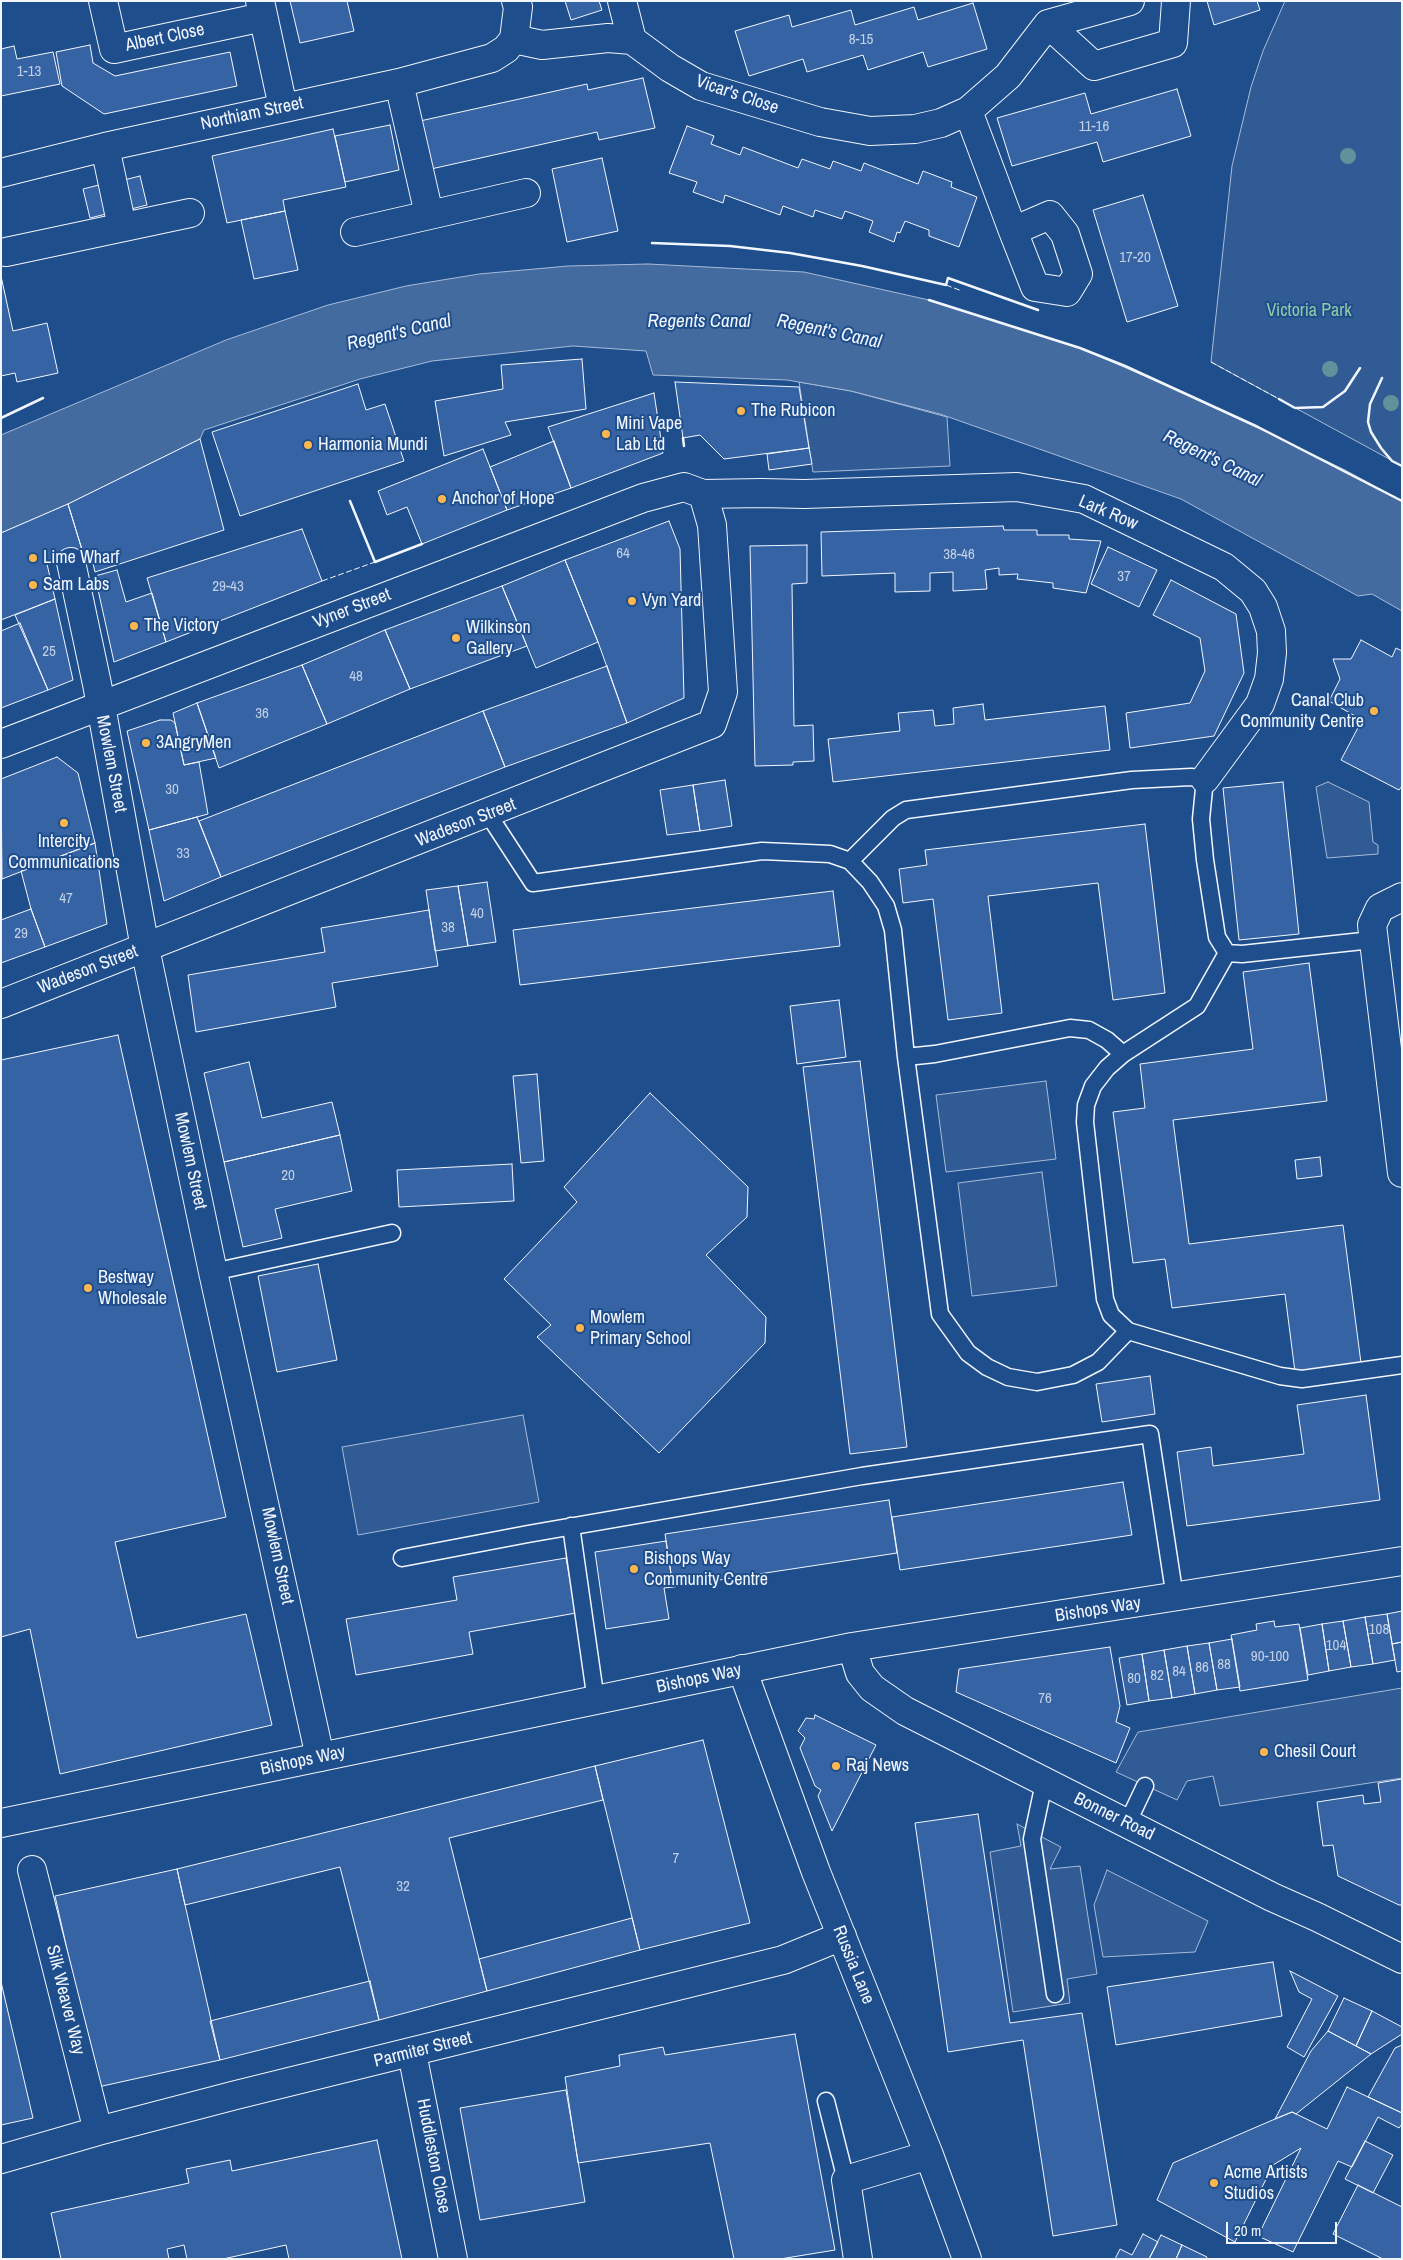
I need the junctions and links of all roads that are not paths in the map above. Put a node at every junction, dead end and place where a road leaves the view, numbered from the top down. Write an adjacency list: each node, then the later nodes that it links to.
1 (103, 1): 6 (street, Albert Close)
2 (516, 1): 8 (street)
3 (622, 1): 9 (street)
4 (1130, 1): 7 (street)
5 (1176, 1): 7 (street)
6 (262, 9): 11 (street, Albert Close)
7 (1048, 24): 12 (street, Vicar's Close)
8 (514, 39): 9 (street); 10 (street, Northiam Street)
9 (632, 40): 12 (street, Vicar's Close)
10 (399, 83): 11 (street, Northiam Street); 17 (street)
11 (284, 107): 13 (street, Northiam Street)
12 (968, 112): 19 (street)
13 (105, 147): 14 (street, Northiam Street); 18 (street)
14 (1, 173)
15 (526, 193): 17 (street)
16 (190, 213): 18 (street)
17 (429, 214): 20 (street)
18 (122, 227): 21 (street)
19 (1013, 231)
20 (355, 232)
21 (6, 252)
22 (704, 494): 24 (street, Vyner Street); 26 (street, Lark Row); 27 (street, Wadeson Street)
23 (71, 562): 24 (street, Mowlem Street)
24 (100, 707): 25 (street, Vyner Street); 31 (street, Mowlem Street)
25 (1, 744)
26 (1205, 779): 28 (lane); 32 (lane)
27 (488, 814): 28 (lane); 31 (street, Wadeson Street)
28 (850, 861): 35 (lane)
29 (1400, 897): 30 (street)
30 (1372, 940): 32 (lane); 36 (street)
31 (145, 948): 33 (street, Wadeson Street); 38 (street, Mowlem Street)
32 (1226, 953): 34 (lane)
33 (1, 1004)
34 (1123, 1054): 35 (lane); 39 (lane)
35 (906, 1058): 39 (lane)
36 (1402, 1173)
37 (392, 1233): 38 (lane)
38 (213, 1272): 48 (street, Mowlem Street)
39 (1128, 1331): 40 (lane)
40 (1402, 1366)
41 (571, 1526): 42 (lane); 44 (lane); 47 (lane)
42 (402, 1558)
43 (1402, 1561): 44 (street, Bishops Way)
44 (1175, 1598): 45 (street, Bishops Way)
45 (852, 1647): 46 (street, Bishops Way); 49 (street, Bonner Road)
46 (742, 1669): 47 (street, Bishops Way); 54 (street, Russia Lane)
47 (596, 1701): 48 (street, Bishops Way)
48 (320, 1757): 51 (street, Bishops Way)
49 (1044, 1783): 52 (street, Bonner Road); 56 (lane)
50 (1145, 1786): 52 (lane)
51 (1, 1823)
52 (1127, 1824): 55 (street, Bonner Road)
53 (32, 1870): 59 (street, Silk Weaver Way)
54 (842, 1936): 57 (street, Parmiter Street); 60 (street, Russia Lane)
55 (1402, 1959)
56 (1055, 1994)
57 (412, 2053): 59 (street, Parmiter Street); 63 (street, Huddleston Close)
58 (826, 2101): 62 (lane)
59 (98, 2130): 61 (street, Parmiter Street)
60 (929, 2155): 62 (street); 65 (street, Russia Lane)
61 (1, 2159)
62 (846, 2180): 64 (street)
63 (453, 2259)
64 (858, 2259)
65 (967, 2259)

